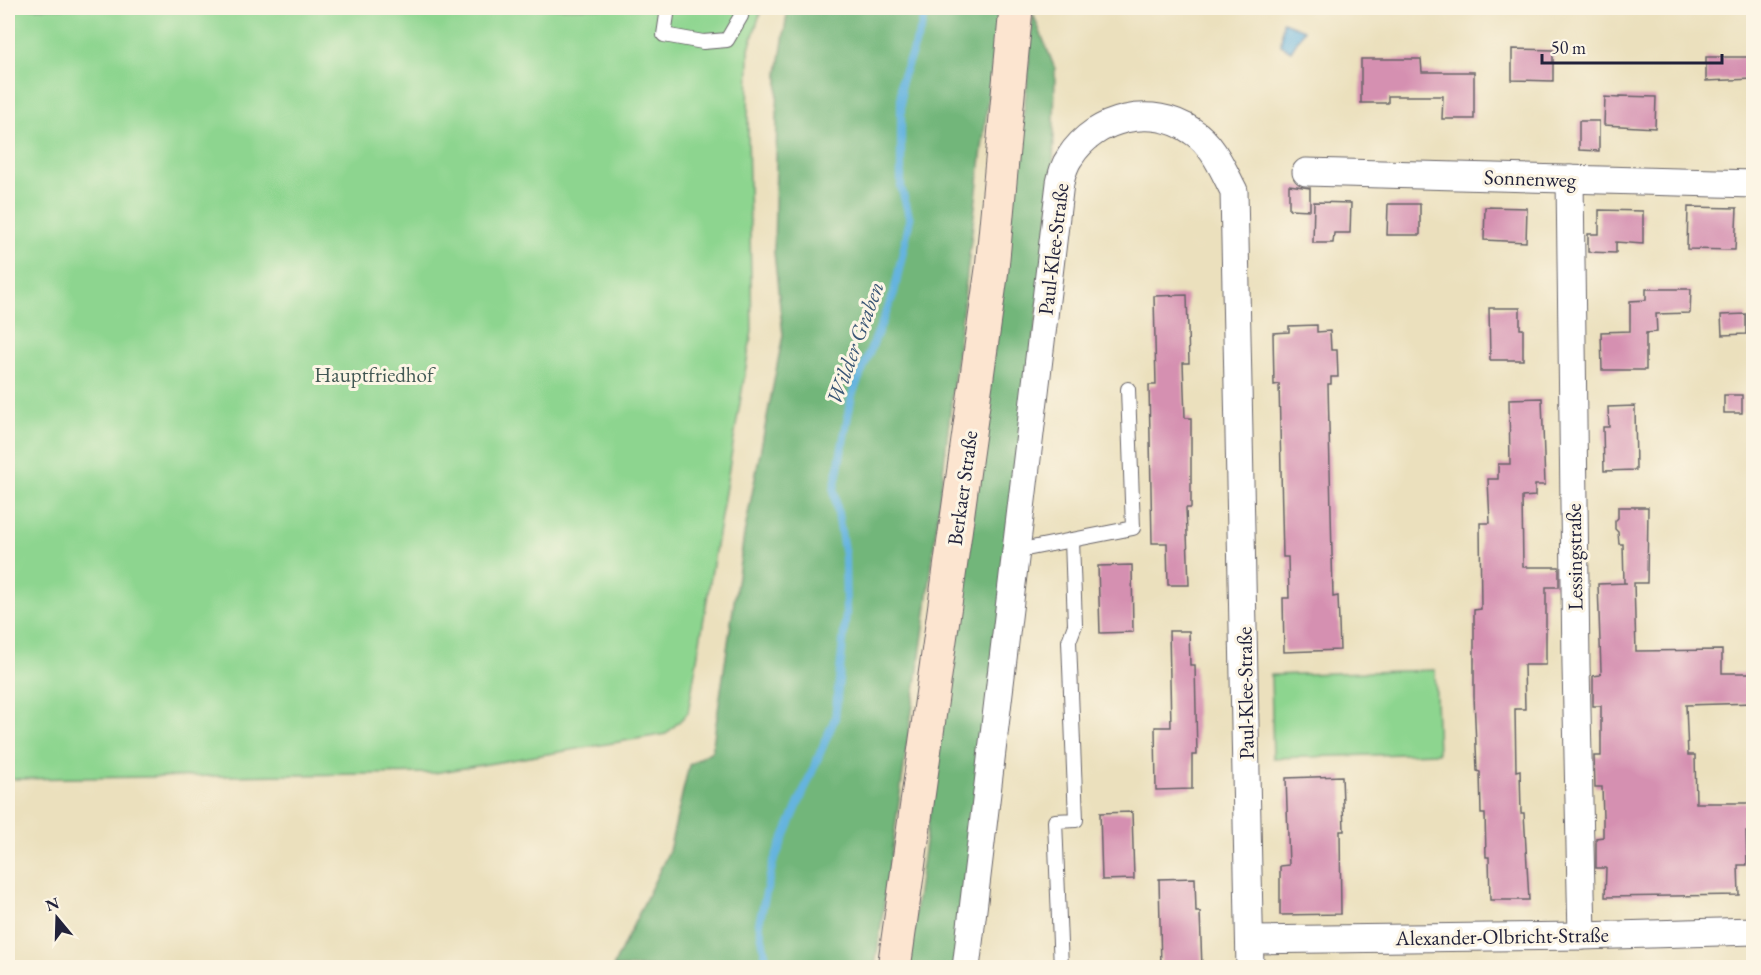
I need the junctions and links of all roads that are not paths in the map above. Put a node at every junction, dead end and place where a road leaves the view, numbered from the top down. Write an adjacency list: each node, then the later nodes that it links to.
1 (668, 8): 2 (lane)
2 (742, 8)
3 (1016, 8): 13 (main road, Berkaer Straße)
4 (1306, 172): 5 (street, Sonnenweg)
5 (1569, 179): 6 (street, Sonnenweg); 11 (street, Lessingstraße)
6 (1754, 184)
7 (1128, 388): 8 (lane)
8 (1072, 540): 9 (lane); 15 (lane)
9 (1016, 551): 12 (street, Paul-Klee-Straße); 14 (street, Paul-Klee-Straße)
10 (1754, 931): 11 (street, Alexander-Olbricht-Straße)
11 (1582, 936): 12 (street, Alexander-Olbricht-Straße)
12 (1250, 940): 16 (street, Paul-Klee-Straße)
13 (894, 968)
14 (966, 968)
15 (1061, 968)
16 (1250, 968)

